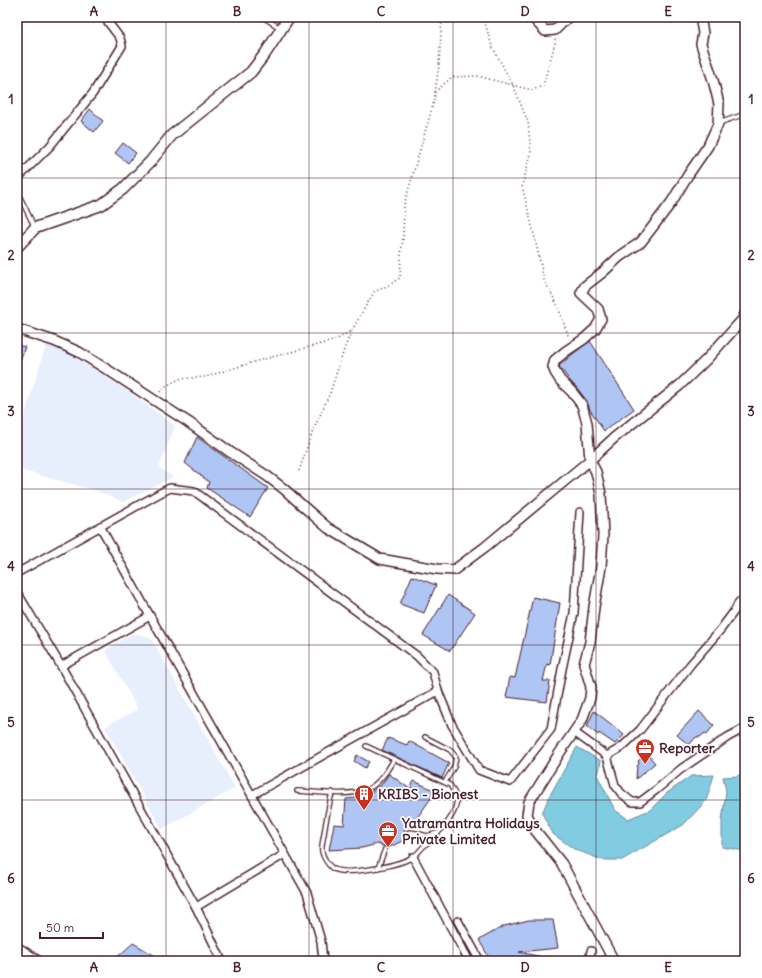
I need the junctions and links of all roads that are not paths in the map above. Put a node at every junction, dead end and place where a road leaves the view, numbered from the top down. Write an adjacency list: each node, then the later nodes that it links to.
1 (104, 17): 10 (street)
2 (263, 17): 7 (lane)
3 (289, 17): 7 (main road)
4 (532, 17): 5 (street)
5 (568, 17)
6 (700, 17): 9 (street)
7 (280, 29): 12 (main road)
8 (745, 114): 9 (lane)
9 (718, 124): 16 (street)
10 (17, 179)
11 (17, 191): 12 (lane)
12 (35, 228): 13 (main road)
13 (17, 247)
14 (745, 314): 16 (street)
15 (17, 329): 16 (street)
16 (590, 460): 26 (street)
17 (580, 512): 24 (street)
18 (100, 526): 19 (street); 22 (street); 24 (street)
19 (17, 573)
20 (17, 592): 23 (street)
21 (739, 602): 29 (street)
22 (150, 616): 23 (street); 34 (street)
23 (61, 666): 41 (street)
24 (438, 691): 34 (street)
25 (745, 728): 29 (street)
26 (574, 732): 29 (street); 53 (street)
27 (425, 737): 31 (lane)
28 (366, 746): 30 (lane)
29 (607, 756)
30 (394, 759): 31 (lane); 33 (lane)
31 (445, 782): 36 (lane)
32 (297, 791): 33 (lane)
33 (332, 792): 40 (lane)
34 (252, 795): 38 (street)
35 (409, 832): 36 (lane)
36 (438, 832): 39 (lane)
37 (385, 849): 40 (lane)
38 (285, 854): 41 (street); 49 (street)
39 (412, 857): 40 (lane); 50 (street)
40 (378, 868)
41 (196, 907): 48 (street)
42 (458, 921): 51 (street)
43 (17, 948): 47 (main road)
44 (591, 951): 52 (street)
45 (17, 957): 46 (main road)
46 (23, 961)
47 (37, 961)
48 (222, 961)
49 (323, 961)
50 (469, 961)
51 (480, 961)
52 (589, 961)
53 (614, 961)

